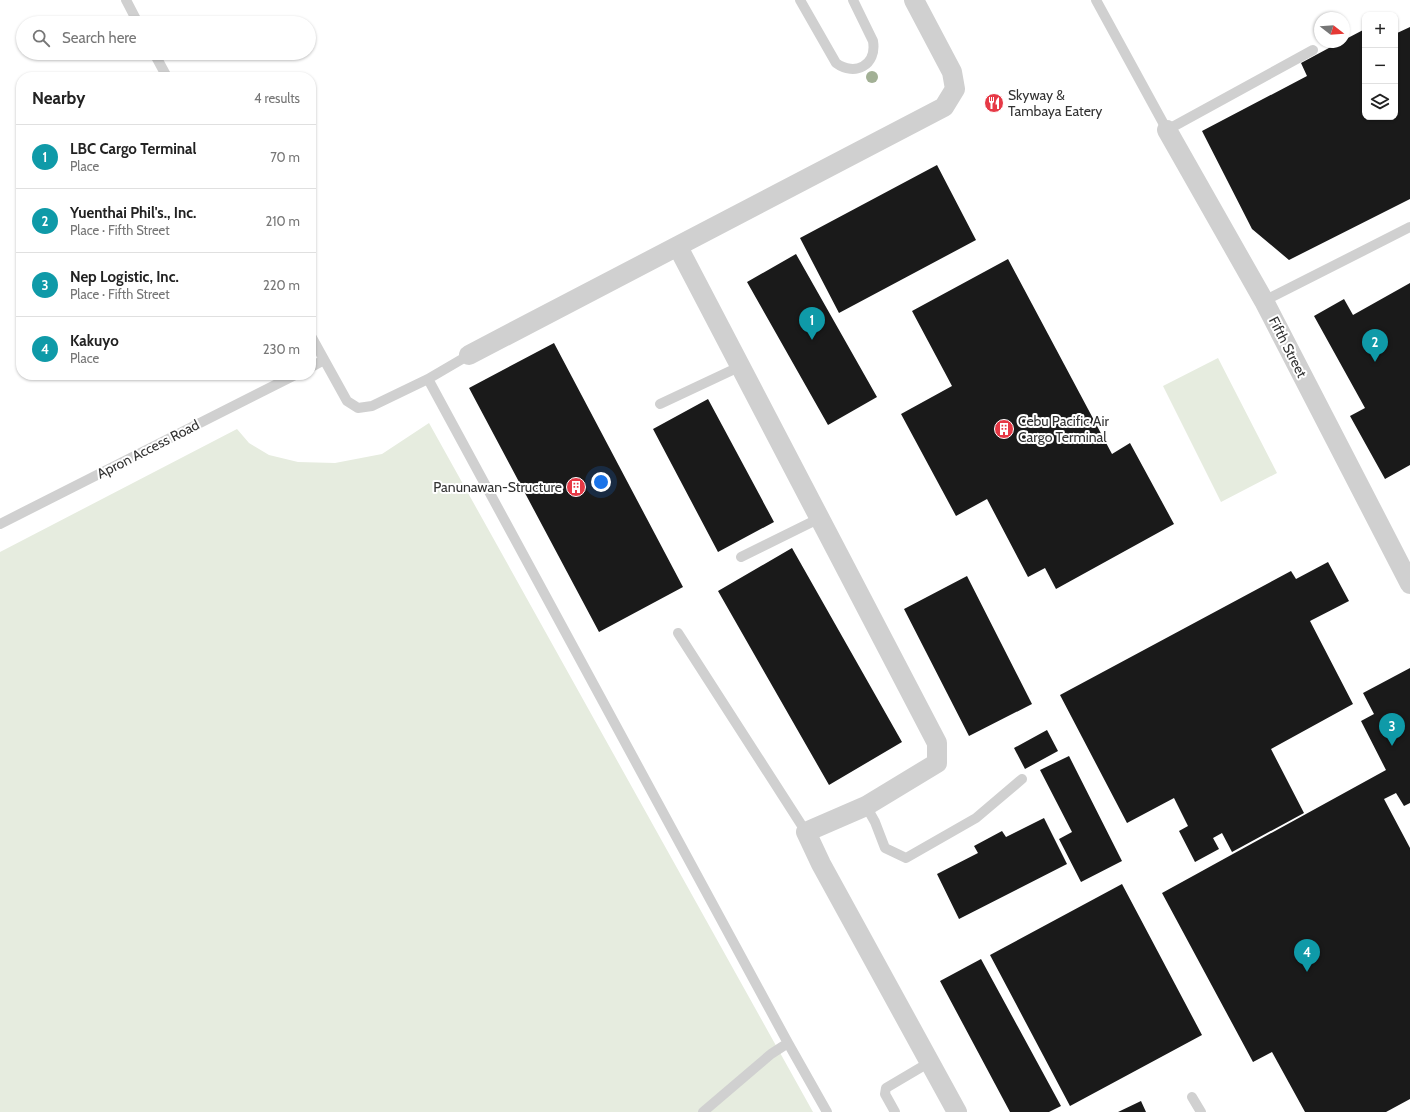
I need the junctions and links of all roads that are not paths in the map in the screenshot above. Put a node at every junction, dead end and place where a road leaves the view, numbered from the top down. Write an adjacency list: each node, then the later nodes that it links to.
1 (126, 0): 6 (lane)
2 (800, 0): 3 (lane)
3 (853, 0)
4 (914, 0): 12 (street)
5 (1096, 0): 10 (lane)
6 (134, 16)
7 (1313, 50): 10 (lane)
8 (158, 60): 9 (lane)
9 (164, 72)
10 (1163, 122): 13 (street, Fifth Street)
11 (1410, 227): 13 (lane)
12 (678, 247): 15 (street); 18 (street)
13 (1264, 301): 25 (street, Fifth Street)
14 (316, 345): 16 (lane)
15 (469, 355): 19 (lane)
16 (324, 360): 17 (lane); 19 (lane)
17 (316, 364)
18 (741, 366): 21 (lane); 22 (street)
19 (428, 379): 30 (lane)
20 (285, 380): 23 (lane, Apron Access Road)
21 (660, 404)
22 (820, 518): 24 (lane); 28 (street)
23 (0, 524)
24 (741, 557)
25 (1410, 584)
26 (678, 633): 29 (lane)
27 (1022, 779): 28 (lane)
28 (866, 806): 29 (street)
29 (806, 832): 31 (street)
30 (788, 1043): 33 (lane); 34 (lane)
31 (930, 1062): 35 (lane); 36 (street)
32 (1192, 1096): 37 (lane)
33 (703, 1112)
34 (827, 1112)
35 (895, 1112)
36 (957, 1112)
37 (1201, 1112)

